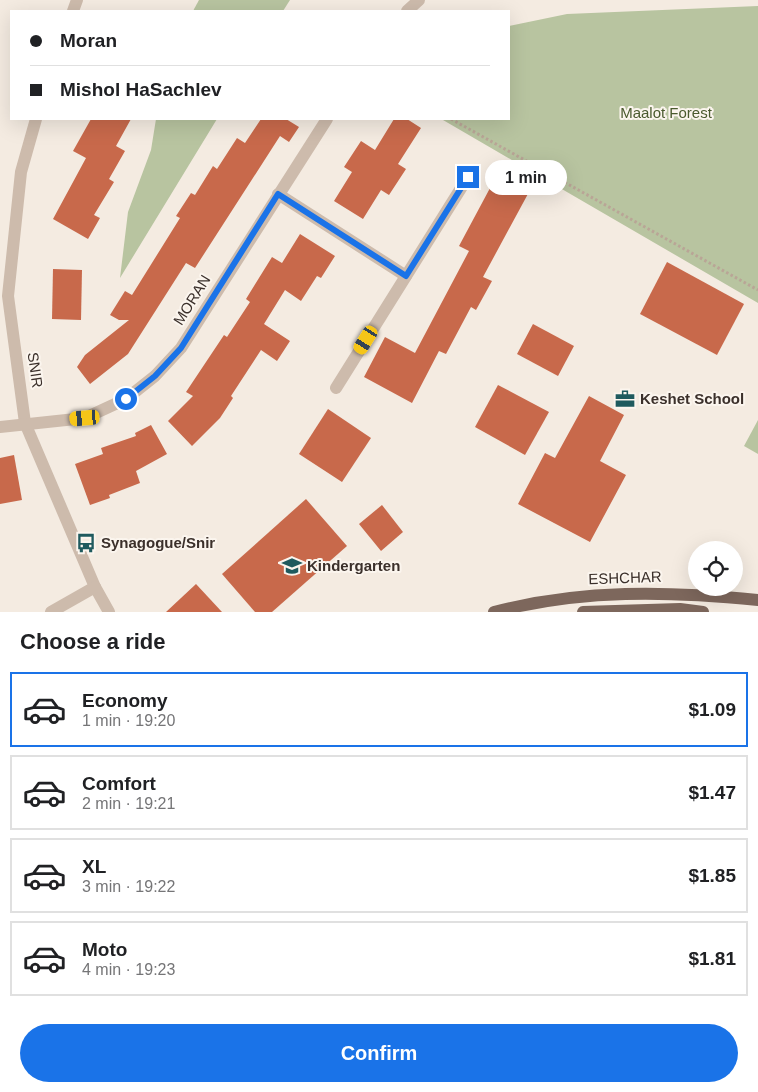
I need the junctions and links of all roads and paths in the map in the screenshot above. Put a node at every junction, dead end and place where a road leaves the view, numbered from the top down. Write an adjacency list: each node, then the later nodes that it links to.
1 (419, 0): 2 (street)
2 (408, 10)
3 (36, 120): 11 (street, SNIR)
4 (326, 120): 7 (street, MORAN)
5 (453, 120): 9 (path)
6 (468, 177): 8 (street)
7 (278, 194): 8 (street); 11 (street, MORAN)
8 (406, 276): 10 (street)
9 (758, 290)
10 (336, 388)
11 (25, 423): 12 (street, MORAN); 13 (street, SNIR)
12 (0, 427)
13 (95, 587): 15 (street); 16 (street, SNIR)
14 (758, 600): 17 (main road, ESHCHAR)
15 (52, 612)
16 (108, 612)
17 (494, 612)
18 (583, 612): 19 (main road, ESHCHAR)
19 (703, 612)

